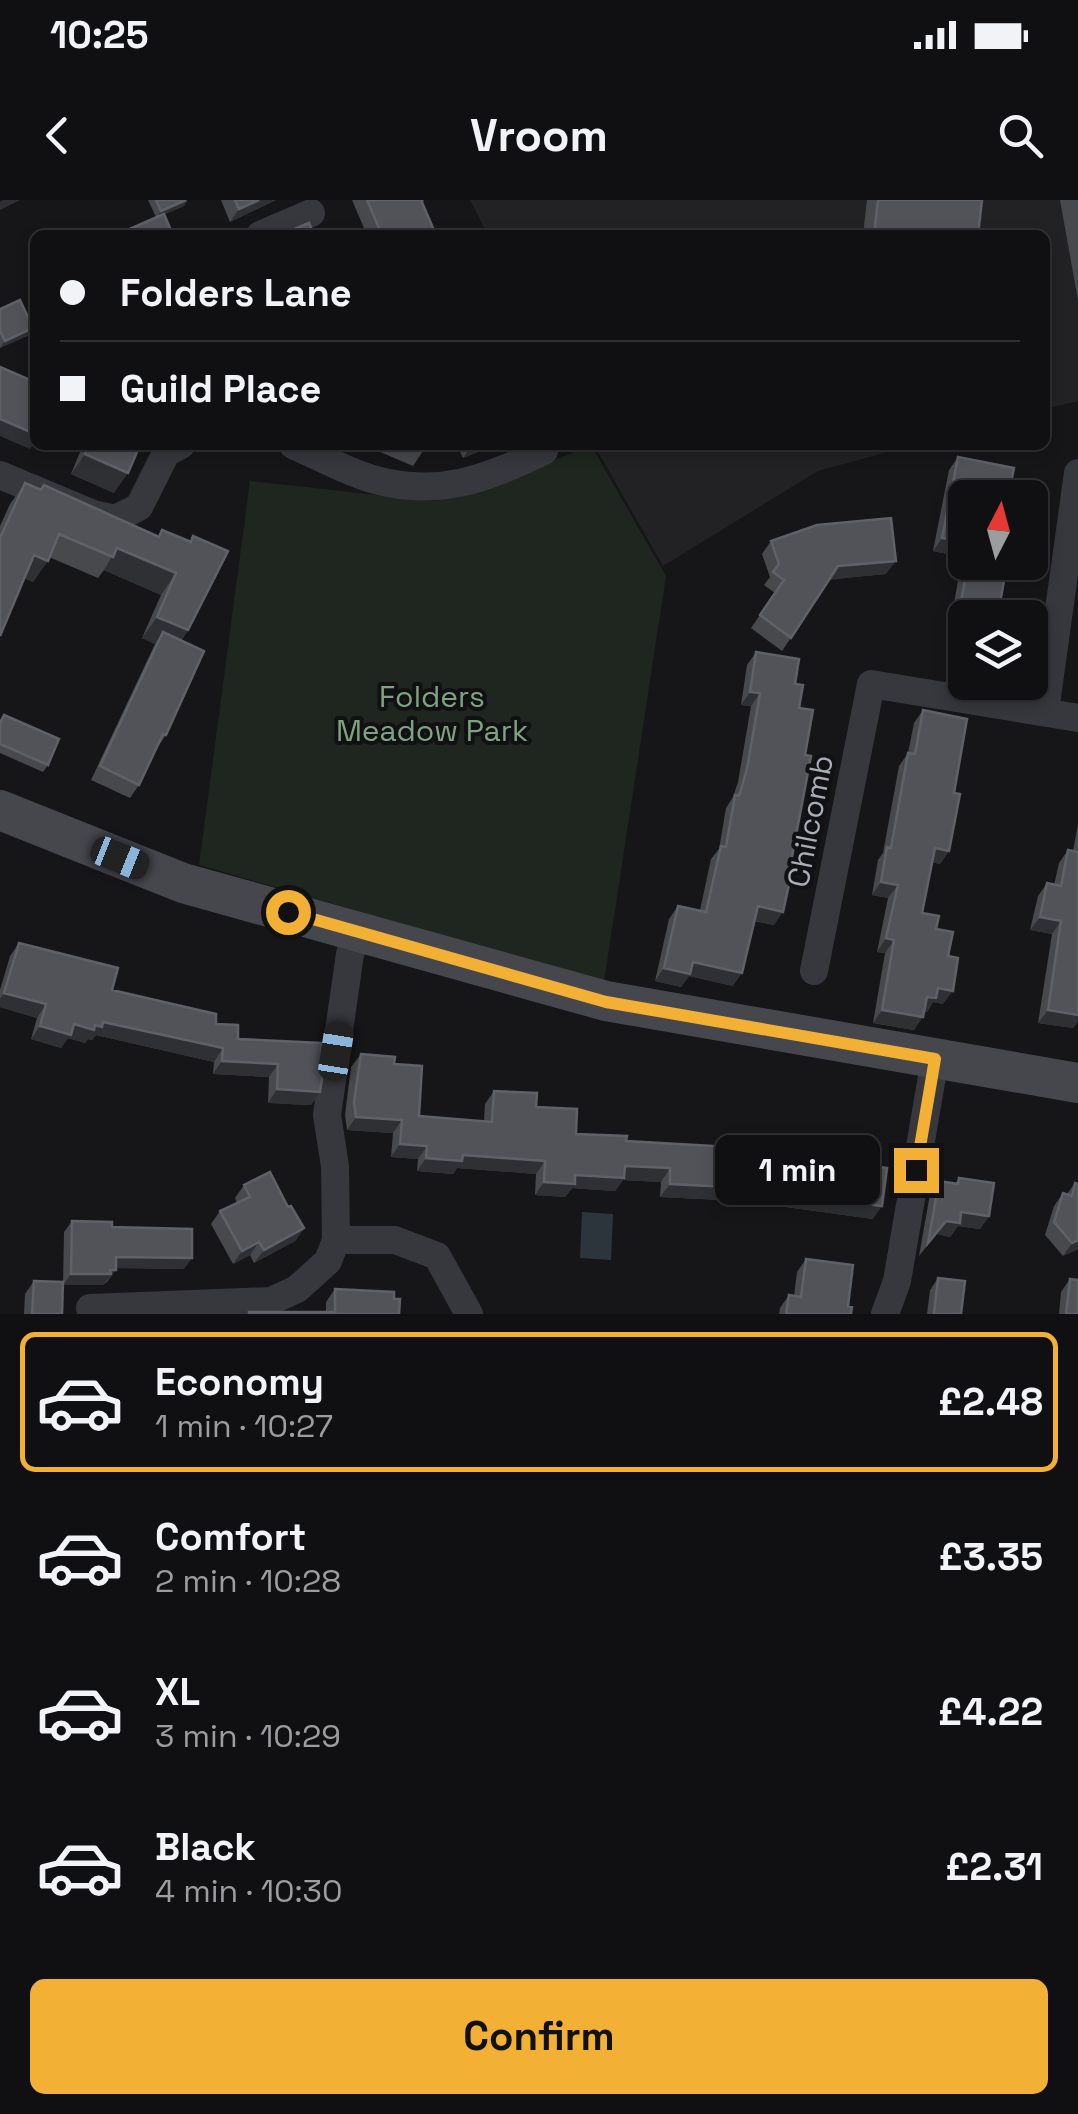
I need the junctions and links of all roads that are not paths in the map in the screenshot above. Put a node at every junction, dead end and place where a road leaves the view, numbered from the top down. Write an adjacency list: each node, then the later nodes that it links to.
1 (314, 216): 2 (street)
2 (274, 230)
3 (173, 450): 7 (street)
4 (308, 450): 5 (street)
5 (544, 451)
6 (1078, 473): 8 (street)
7 (0, 475)
8 (1045, 711): 9 (street); 12 (street, Chilcomb)
9 (1078, 718)
10 (0, 810): 11 (main road)
11 (358, 932): 13 (main road); 15 (street)
12 (814, 971)
13 (935, 1059): 14 (main road); 18 (street)
14 (1078, 1083)
15 (336, 1240): 16 (street); 17 (street)
16 (90, 1308)
17 (469, 1314)
18 (886, 1314)

